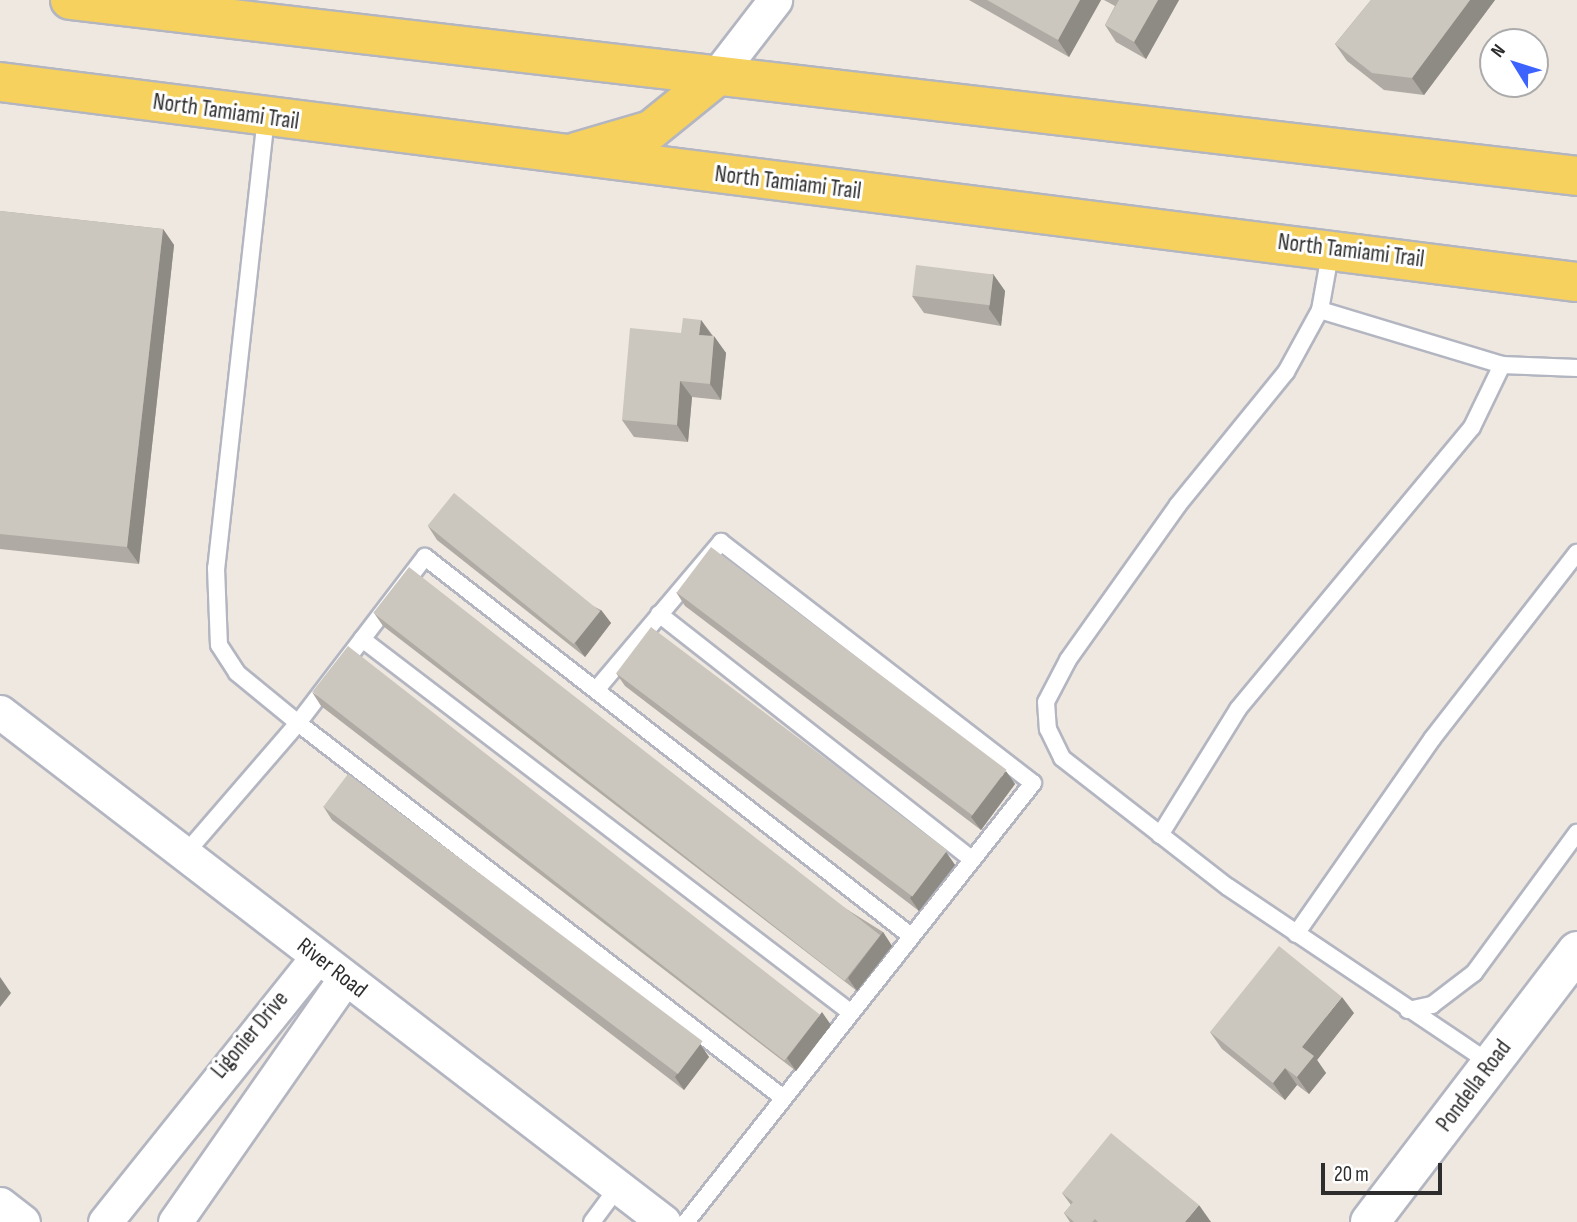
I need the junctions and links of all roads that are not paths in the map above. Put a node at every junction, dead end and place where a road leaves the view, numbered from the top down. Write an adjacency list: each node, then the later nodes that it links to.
1 (70, 0): 3 (main road)
2 (775, 0): 3 (street)
3 (714, 79): 6 (main road); 7 (main road)
4 (0, 82): 5 (main road, North Tamiami Trail)
5 (266, 117): 6 (main road, North Tamiami Trail); 18 (lane)
6 (557, 156): 8 (main road, North Tamiami Trail)
7 (1577, 176)
8 (1331, 248): 9 (main road, North Tamiami Trail); 10 (lane)
9 (1577, 282)
10 (1320, 310): 11 (lane); 20 (lane)
11 (1502, 365): 12 (lane); 20 (lane)
12 (1577, 368)
13 (1577, 553): 23 (lane)
14 (659, 614): 16 (lane); 22 (lane); 22 (lane)
15 (362, 639): 16 (lane); 18 (lane); 29 (lane)
16 (596, 690): 24 (lane)
17 (0, 712): 21 (street, River Road)
18 (298, 723): 21 (lane); 31 (lane)
19 (1577, 833): 28 (lane)
20 (1160, 835): 23 (lane)
21 (185, 854): 26 (street, River Road)
22 (972, 859): 24 (lane)
23 (1296, 934): 28 (lane)
24 (911, 936): 29 (lane)
25 (1577, 951): 30 (main road, Pondella Road)
26 (317, 957): 27 (street, River Road); 32 (street, Ligonier Drive)
27 (345, 978): 33 (street, Ligonier Drive); 34 (street, River Road)
28 (1408, 1010): 30 (lane)
29 (850, 1012): 31 (lane)
30 (1491, 1064): 42 (main road, Pondella Road)
31 (782, 1097): 41 (lane)
32 (185, 1116): 33 (street); 37 (street, Ligonier Drive)
33 (228, 1146): 38 (street, Ligonier Drive)
34 (618, 1187): 39 (lane); 40 (street, River Road)
35 (0, 1204): 36 (street)
36 (23, 1222)
37 (105, 1222)
38 (176, 1222)
39 (592, 1222)
40 (664, 1222)
41 (685, 1222)
42 (1370, 1222)

